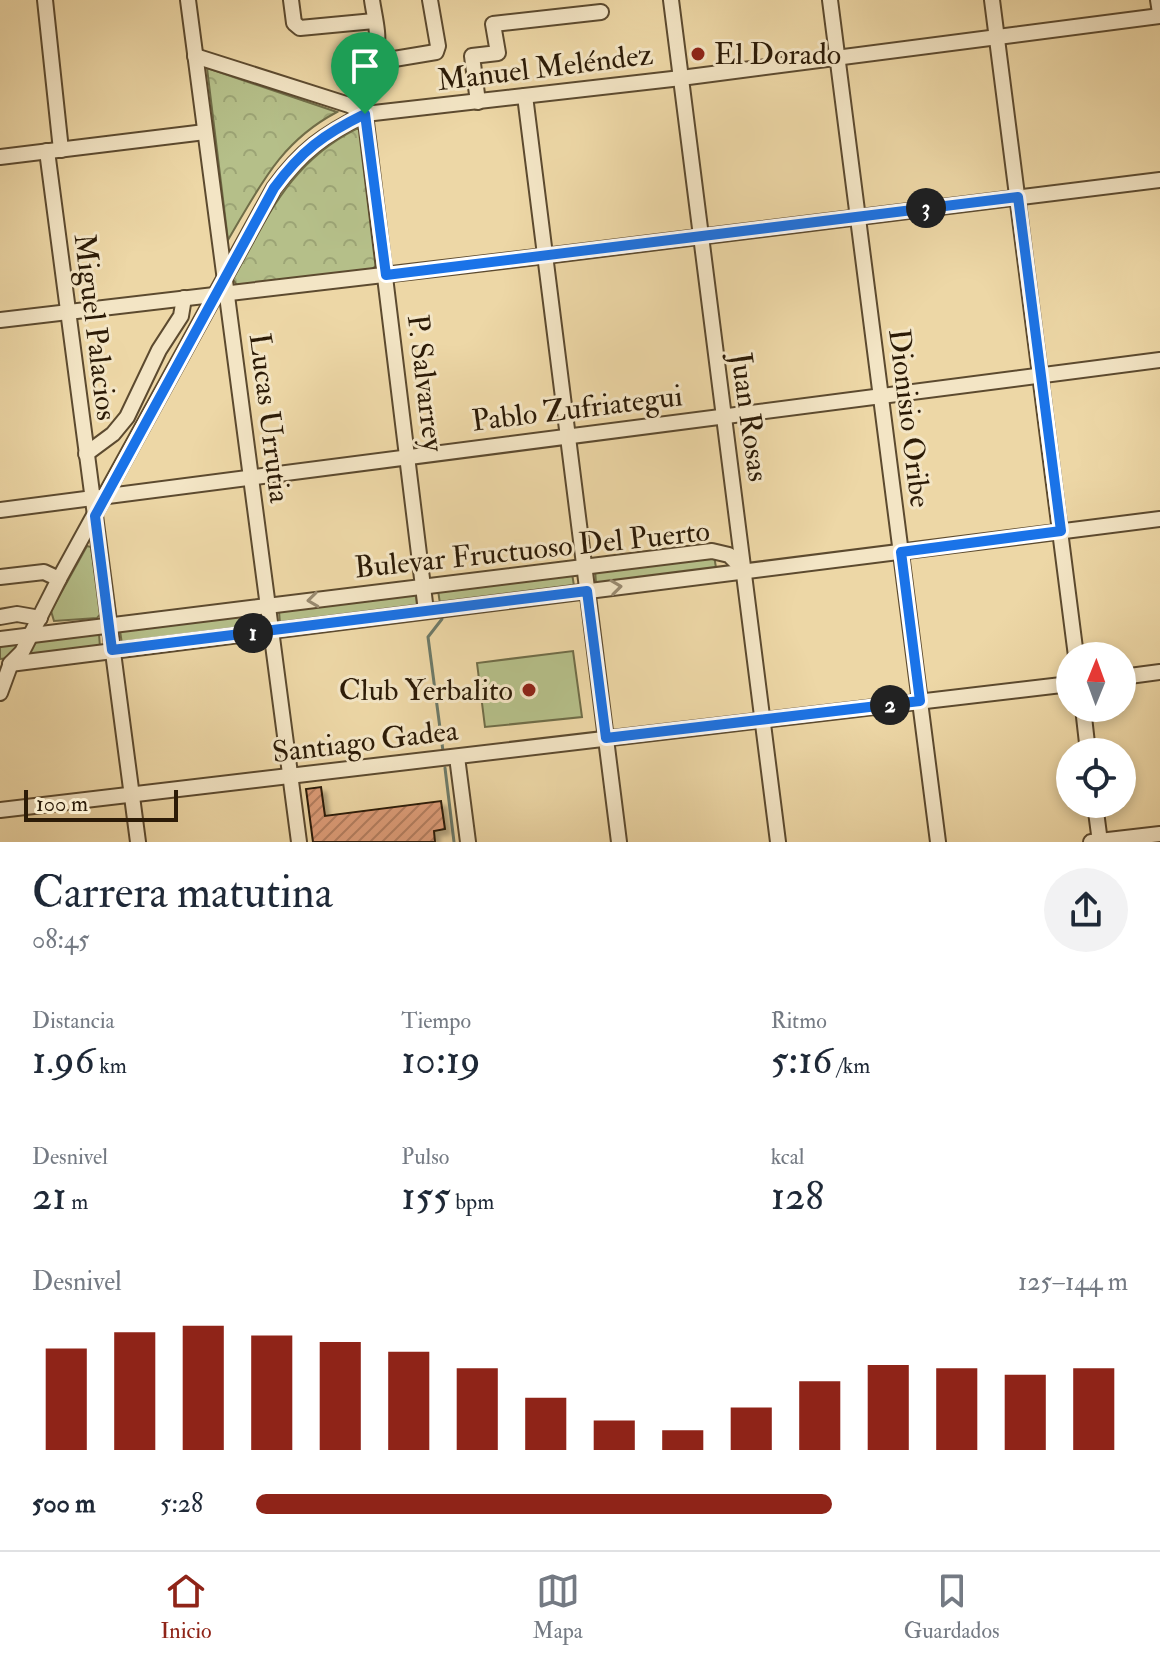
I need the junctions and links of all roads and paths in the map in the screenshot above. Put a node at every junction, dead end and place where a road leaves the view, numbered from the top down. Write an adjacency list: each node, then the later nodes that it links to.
1 (45, 0): 22 (street, Miguel Palacios)
2 (188, 0): 14 (street, Lucas Urrutia)
3 (291, 0): 12 (street)
4 (372, 0): 12 (street, P. Salvarrey)
5 (430, 0): 16 (street)
6 (671, 0): 17 (street, Juan Rosas)
7 (830, 0): 15 (street, Dionisio Oribe)
8 (992, 0): 13 (street)
9 (1158, 0): 11 (street)
10 (601, 12): 19 (street)
11 (1160, 15): 13 (street, Manuel Meléndez)
12 (374, 21): 16 (street, P. Salvarrey)
13 (997, 36): 15 (street, Manuel Meléndez); 25 (street)
14 (195, 56): 20 (street); 21 (street, Lucas Urrutia)
15 (838, 57): 17 (street, Manuel Meléndez); 26 (street, Dionisio Oribe)
16 (370, 63): 20 (street, P. Salvarrey)
17 (681, 78): 18 (street, Manuel Meléndez); 27 (street, Juan Rosas)
18 (525, 96): 19 (street, Manuel Meléndez); 28 (street)
19 (478, 102): 20 (street, Manuel Meléndez)
20 (365, 114): 29 (street, P. Salvarrey); 30 (street)
21 (205, 132): 22 (street); 30 (street, Lucas Urrutia)
22 (54, 150): 23 (street); 33 (street, Miguel Palacios)
23 (0, 157)
24 (1160, 180): 25 (street)
25 (1018, 197): 26 (street); 36 (street)
26 (858, 216): 27 (street); 37 (street, Dionisio Oribe)
27 (699, 235): 28 (street); 38 (street, Juan Rosas)
28 (545, 256): 29 (street); 39 (street)
29 (386, 275): 31 (street); 41 (street, P. Salvarrey)
30 (225, 276): 31 (street, Lucas Urrutia)
31 (222, 294): 32 (street); 42 (street, Lucas Urrutia); 43 (street)
32 (184, 298): 33 (street); 40 (street)
33 (68, 313): 34 (street); 40 (street, Miguel Palacios)
34 (0, 320)
35 (1160, 360): 36 (street, Pablo Zufriategui)
36 (1041, 374): 37 (street, Pablo Zufriategui); 47 (street)
37 (881, 395): 38 (street, Pablo Zufriategui); 48 (street, Dionisio Oribe)
38 (723, 415): 39 (street, Pablo Zufriategui); 50 (street, Juan Rosas)
39 (567, 435): 41 (street, Pablo Zufriategui); 49 (street)
40 (86, 454): 43 (street, Miguel Palacios)
41 (409, 455): 42 (street, Pablo Zufriategui); 53 (street, P. Salvarrey)
42 (251, 476): 43 (street, Pablo Zufriategui); 55 (street, Lucas Urrutia)
43 (99, 497): 44 (street, Pablo Zufriategui); 45 (street, Miguel Palacios)
44 (0, 510)
45 (95, 516): 52 (street); 59 (street, Miguel Palacios)
46 (1160, 519): 47 (street)
47 (1061, 531): 48 (street); 63 (street)
48 (901, 552): 50 (street); 70 (street, Dionisio Oribe)
49 (583, 566): 50 (street, Bulevar Fructuoso Del Puerto); 53 (street, Bulevar Fructuoso Del Puerto); 54 (street)
50 (745, 571): 54 (street, Bulevar Fructuoso Del Puerto, one-way to 50); 71 (street, Juan Rosas)
51 (0, 577): 52 (street)
52 (59, 579): 58 (street)
53 (423, 586): 55 (street, Bulevar Fructuoso Del Puerto, one-way to 55); 56 (street, P. Salvarrey)
54 (587, 591): 56 (street, Bulevar Fructuoso Del Puerto); 72 (street)
55 (268, 606): 59 (street, Bulevar Fructuoso Del Puerto); 60 (street, Lucas Urrutia)
56 (426, 611): 60 (street, Bulevar Fructuoso Del Puerto)
57 (0, 617): 58 (street)
58 (40, 618): 61 (street)
59 (108, 626): 61 (street, Bulevar Fructuoso Del Puerto); 64 (street, Miguel Palacios)
60 (271, 631): 64 (street, Bulevar Fructuoso Del Puerto); 74 (street, Lucas Urrutia)
61 (31, 634): 62 (street, Bulevar Fructuoso Del Puerto); 65 (street)
62 (0, 639)
63 (1074, 642)
64 (112, 650): 65 (street, Bulevar Fructuoso Del Puerto); 75 (street, Miguel Palacios)
65 (5, 665): 69 (street)
66 (1160, 672): 67 (street)
67 (1136, 675)
68 (1056, 686): 70 (street, Santiago Gadea)
69 (0, 693)
70 (920, 701): 71 (street, Santiago Gadea); 84 (street, Dionisio Oribe)
71 (763, 720): 72 (street, Santiago Gadea); 83 (street, Juan Rosas)
72 (606, 738): 73 (street, Santiago Gadea); 82 (street)
73 (457, 757): 74 (street, Santiago Gadea); 81 (street)
74 (292, 776): 75 (street, Santiago Gadea); 80 (street, Lucas Urrutia)
75 (131, 795): 76 (street, Santiago Gadea); 79 (street, Miguel Palacios)
76 (0, 810)
77 (1097, 818): 86 (street)
78 (1160, 834): 86 (street)
79 (138, 842)
80 (299, 842)
81 (468, 842)
82 (619, 842)
83 (778, 842)
84 (938, 842)
85 (1091, 842): 86 (street)
86 (1100, 842)

